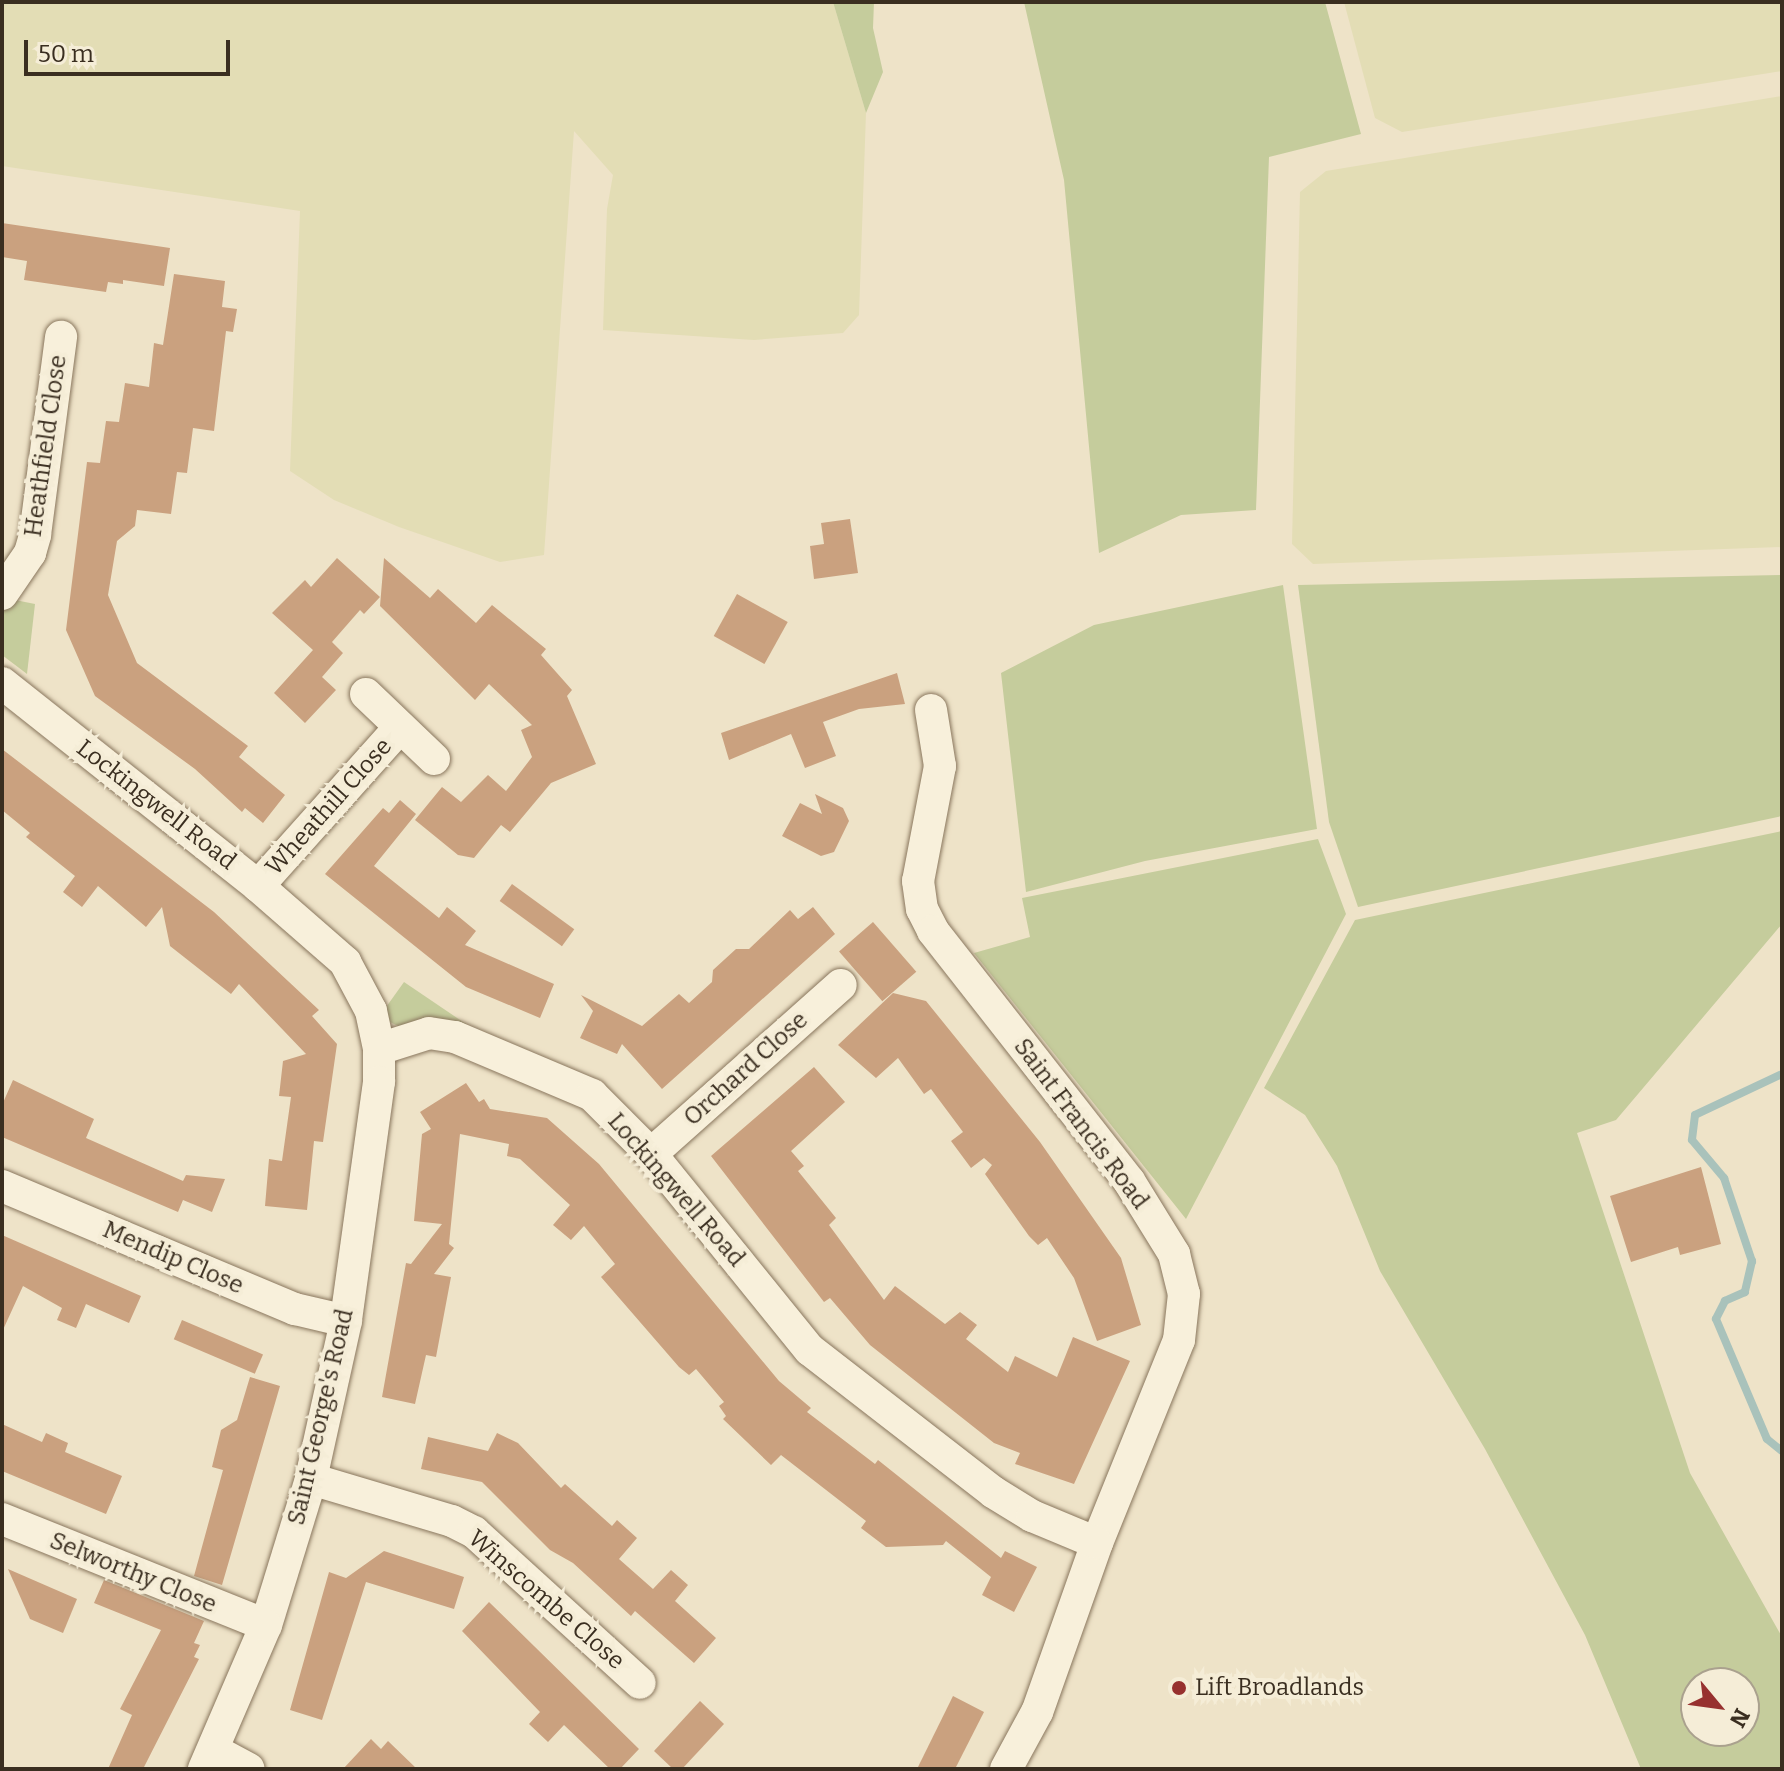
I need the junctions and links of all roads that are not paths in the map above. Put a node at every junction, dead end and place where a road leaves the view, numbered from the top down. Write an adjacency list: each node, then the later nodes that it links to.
1 (61, 337): 2 (street, Heathfield Close)
2 (2, 594)
3 (2, 683): 8 (street, Lockingwell Road)
4 (366, 694): 6 (street, Wheathill Close)
5 (931, 710): 16 (street, Saint Francis Road)
6 (400, 727): 7 (street, Wheathill Close); 8 (street, Wheathill Close)
7 (434, 759)
8 (258, 886): 10 (street, Lockingwell Road)
9 (841, 985): 11 (street, Orchard Close)
10 (379, 1049): 11 (street, Lockingwell Road); 13 (street, Saint George's Road)
11 (651, 1154): 16 (street, Lockingwell Road)
12 (2, 1186): 13 (street, Mendip Close)
13 (346, 1321): 14 (street, Saint George's Road)
14 (311, 1479): 17 (street, Saint George's Road); 18 (street, Winscombe Close)
15 (2, 1519): 17 (street, Selworthy Close)
16 (1097, 1543): 21 (street, Saint Francis Road)
17 (266, 1625): 19 (street, Saint George's Road)
18 (640, 1683)
19 (210, 1760): 20 (street)
20 (249, 1769)
21 (1006, 1769)

